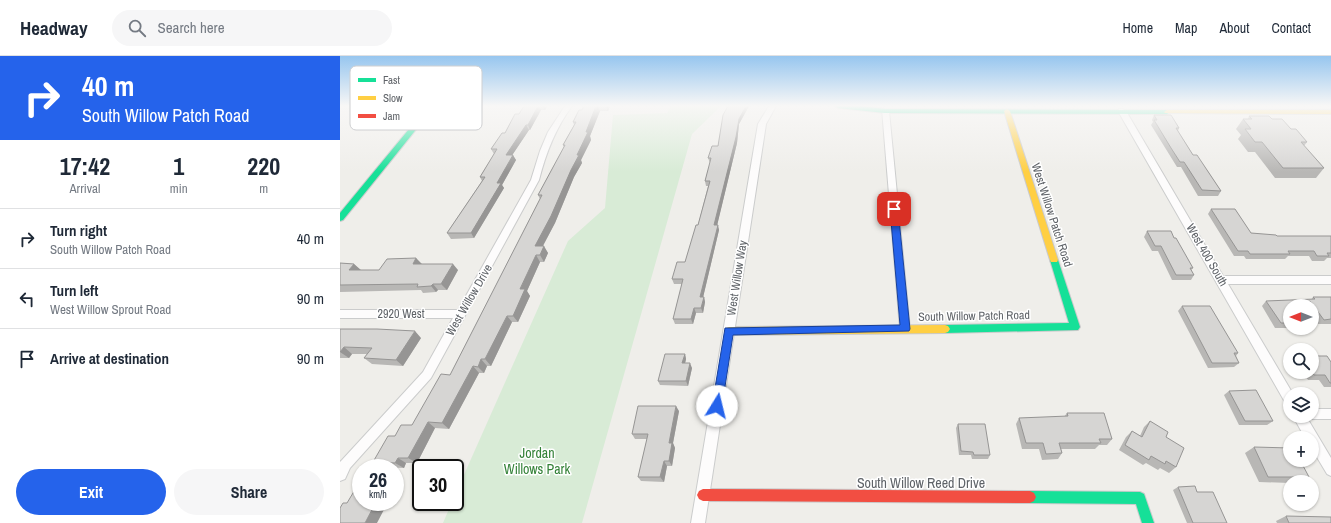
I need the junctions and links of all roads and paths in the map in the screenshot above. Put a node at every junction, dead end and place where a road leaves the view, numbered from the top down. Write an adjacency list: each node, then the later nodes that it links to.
1 (553, 128): 11 (street, West Willow Drive)
2 (761, 128): 14 (street, West Willow Way)
3 (887, 128): 13 (street)
4 (1012, 128): 12 (street, West Willow Patch Road)
5 (1132, 128): 8 (street, West 400 South)
6 (412, 130): 7 (street)
7 (340, 218)
8 (1221, 280): 9 (street); 15 (street, West 400 South)
9 (1331, 280)
10 (340, 314): 11 (street, 2920 West)
11 (461, 314): 20 (street, West Willow Drive)
12 (1075, 327): 13 (street, South Willow Patch Road)
13 (905, 329): 14 (street, South Willow Patch Road)
14 (729, 331): 21 (street, West Willow Way)
15 (1283, 388)
16 (1319, 414): 17 (street)
17 (1331, 414)
18 (1303, 423): 19 (street)
19 (1331, 470)
20 (340, 476)
21 (703, 495): 22 (street, West Willow Way); 23 (street, South Willow Reed Drive)
22 (698, 523)
23 (1148, 523)

